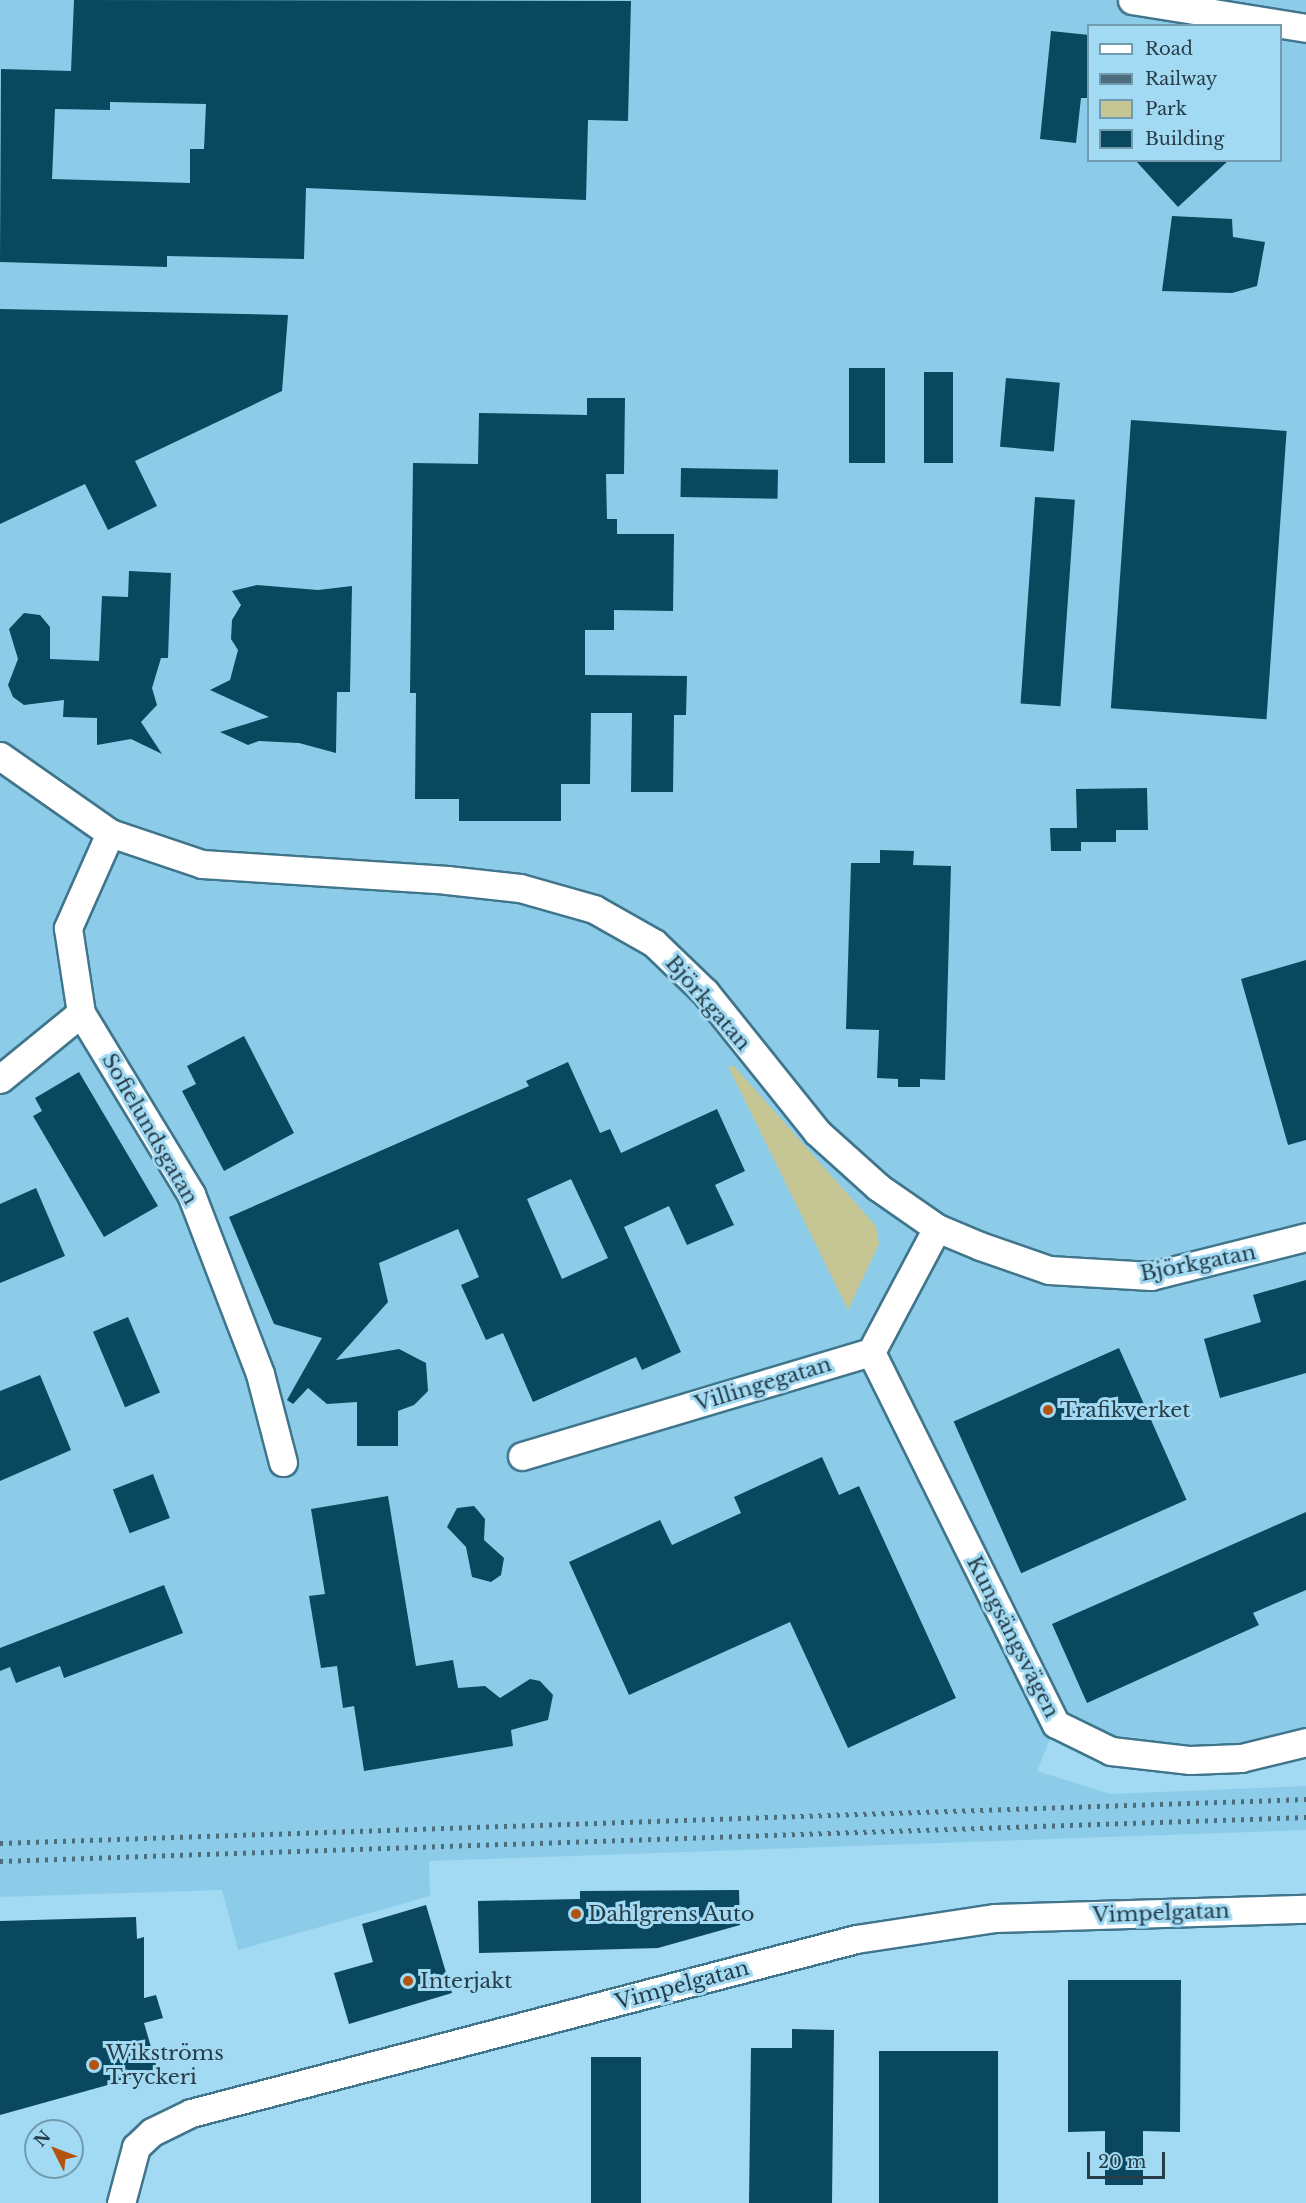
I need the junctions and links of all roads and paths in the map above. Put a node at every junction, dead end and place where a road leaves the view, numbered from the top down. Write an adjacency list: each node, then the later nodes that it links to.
1 (1132, 0): 2 (street)
2 (1281, 24)
3 (1282, 24): 4 (street)
4 (1306, 28)
5 (0, 756): 6 (street, Björkgatan)
6 (110, 832): 7 (street, Sofielundsgatan); 9 (street, Björkgatan)
7 (81, 1013): 8 (street); 13 (street, Sofielundsgatan)
8 (0, 1078)
9 (937, 1228): 10 (street, Björkgatan); 11 (street)
10 (1306, 1237)
11 (871, 1352): 12 (street, Villingegatan); 14 (street, Kungsängsvägen)
12 (522, 1456)
13 (284, 1462)
14 (1306, 1742)
15 (1306, 1910): 16 (street, Vimpelgatan)
16 (121, 2203)

